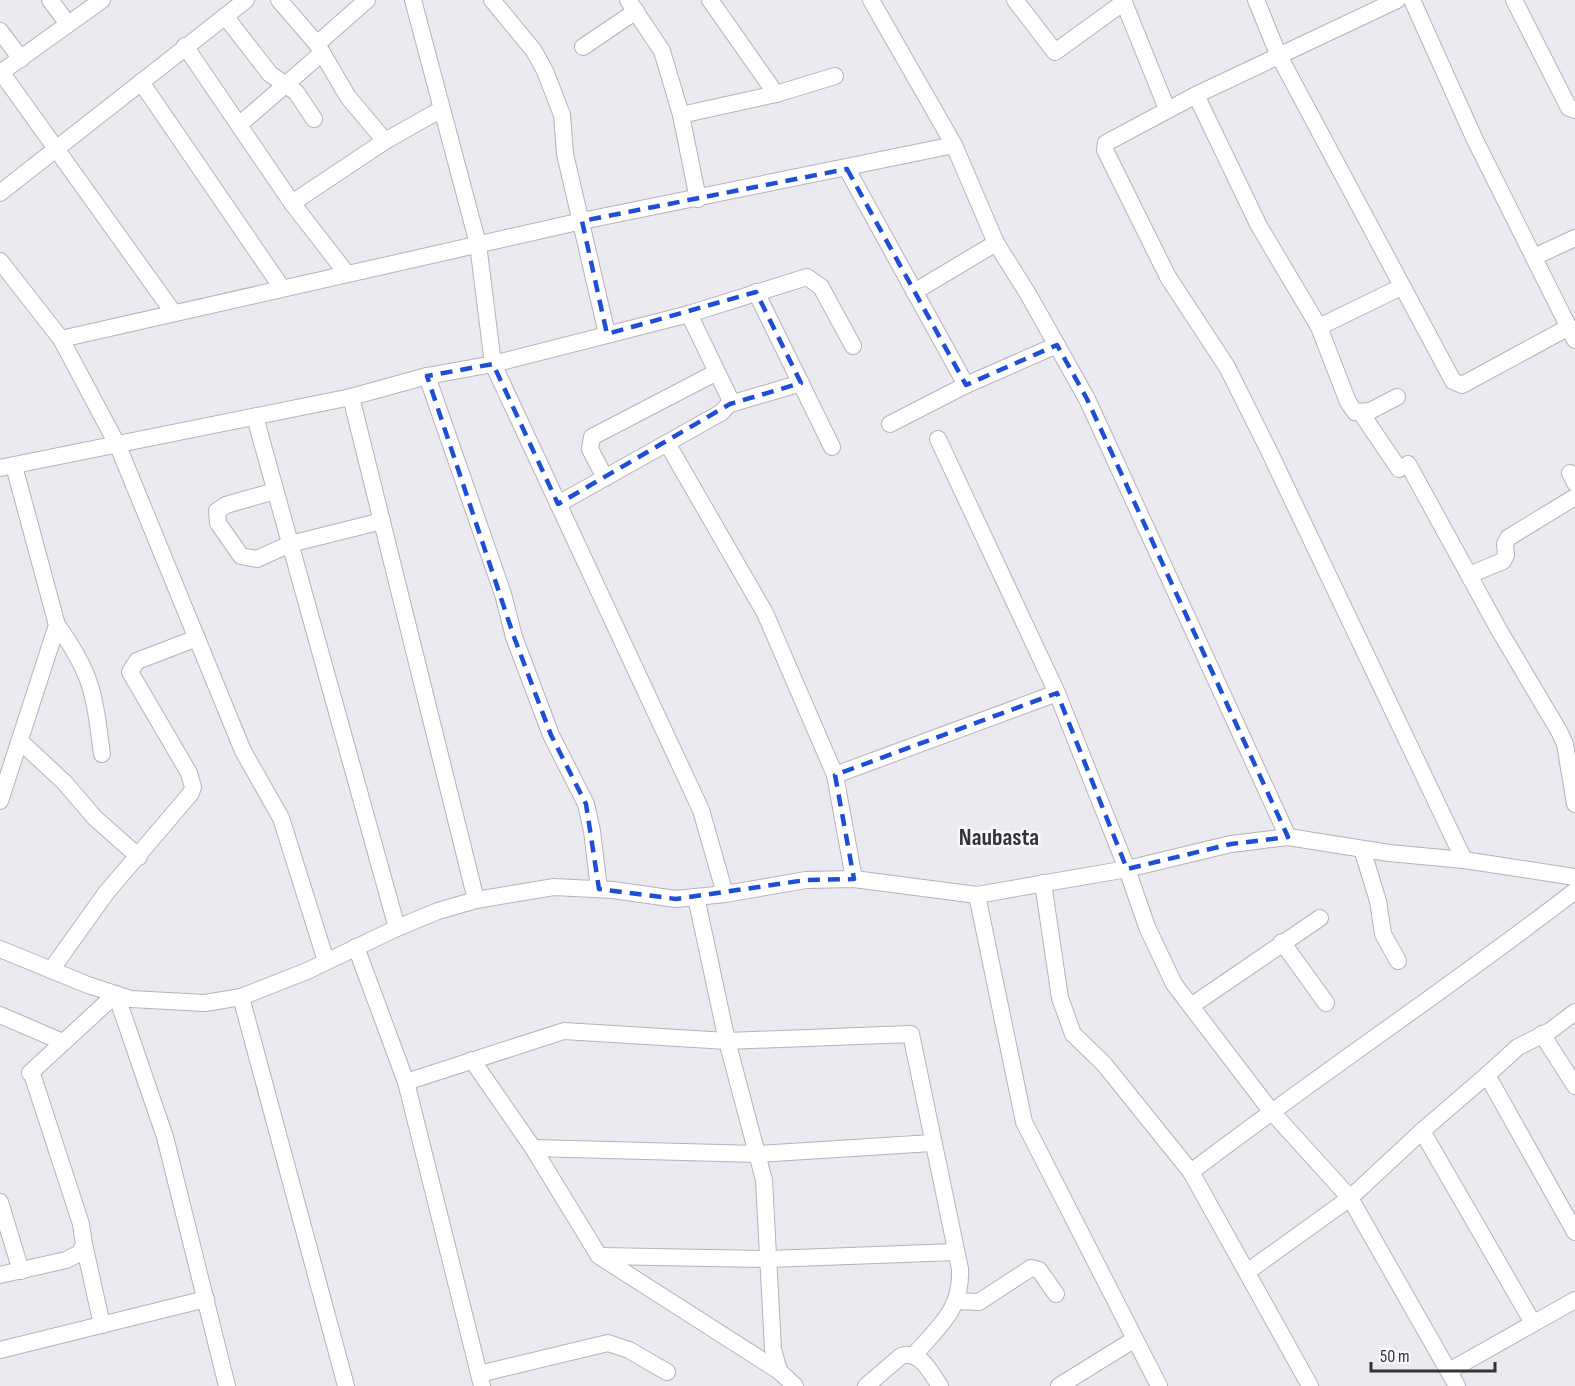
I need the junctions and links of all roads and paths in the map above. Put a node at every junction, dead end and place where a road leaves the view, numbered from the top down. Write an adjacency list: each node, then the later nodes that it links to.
1 (50, 0): 18 (street)
2 (102, 0): 18 (street)
3 (246, 0): 17 (street)
4 (279, 0): 22 (street)
5 (367, 0): 22 (street)
6 (412, 0): 33 (street)
7 (492, 0): 44 (street)
8 (710, 0): 29 (street)
9 (871, 0): 38 (street)
10 (1015, 0): 15 (street)
11 (1256, 0): 23 (street)
12 (1396, 0): 23 (street)
13 (1412, 0): 48 (street)
14 (1514, 0): 32 (street)
15 (1124, 1): 31 (street)
16 (632, 5): 21 (street); 34 (street)
17 (225, 16): 20 (street); 28 (street)
18 (68, 24): 24 (street)
19 (0, 31): 24 (street)
20 (185, 46): 27 (street); 36 (street)
21 (583, 47)
22 (319, 49): 28 (street); 37 (street)
23 (1278, 54): 30 (street); 51 (street)
24 (21, 58): 25 (street)
25 (1, 72): 39 (street)
26 (836, 76): 29 (street)
27 (141, 82): 39 (street); 52 (street)
28 (284, 85): 35 (street); 36 (street)
29 (776, 94): 34 (street)
30 (1196, 95): 31 (street); 57 (street)
31 (1167, 109): 97 (street)
32 (1575, 110)
33 (440, 111): 37 (street); 47 (street)
34 (681, 115): 42 (street)
35 (314, 119)
36 (239, 125): 43 (street)
37 (385, 141): 43 (street)
38 (954, 145): 40 (street); 46 (street)
39 (57, 148): 41 (street); 55 (street)
40 (847, 169): 42 (street); 54 (street)
41 (0, 193)
42 (698, 199): 44 (street)
43 (292, 203): 50 (street)
44 (582, 221): 47 (street); 59 (street)
45 (1575, 238): 48 (street)
46 (996, 243): 54 (street); 61 (street)
47 (478, 244): 50 (street); 63 (street)
48 (1534, 257): 58 (street)
49 (0, 261): 60 (street)
50 (347, 274): 52 (street)
51 (1401, 287): 57 (street); 58 (street)
52 (282, 288): 55 (street)
53 (756, 292): 56 (street); 62 (street); 66 (street)
54 (914, 292): 67 (street)
55 (173, 312): 60 (street)
56 (689, 314): 59 (street); 64 (street)
57 (1319, 327): 71 (street)
58 (1572, 333)
59 (607, 334): 63 (street)
60 (61, 339): 76 (street)
61 (1056, 345): 67 (street); 94 (street)
62 (854, 346)
63 (493, 364): 65 (street); 82 (street)
64 (715, 373): 70 (street); 79 (street)
65 (427, 376): 68 (street); 102 (street)
66 (801, 383): 70 (street); 77 (street)
67 (966, 385): 73 (street)
68 (351, 397): 72 (street); 83 (street)
69 (1397, 398): 71 (street)
70 (730, 404): 75 (street)
71 (1361, 413): 85 (street)
72 (255, 417): 76 (street); 80 (street)
73 (890, 424)
74 (938, 439): 88 (street)
75 (667, 443): 79 (street); 91 (street)
76 (118, 446): 78 (street); 87 (street)
77 (832, 447)
78 (7, 467): 86 (street)
79 (604, 478): 82 (street)
80 (275, 491): 84 (street); 84 (street)
81 (1575, 497): 85 (street)
82 (558, 504): 104 (street)
83 (382, 521): 84 (street); 107 (street)
84 (290, 544): 109 (street)
85 (1469, 575): 93 (street)
86 (57, 625): 89 (street); 90 (street)
87 (197, 638): 96 (street); 113 (street)
88 (1058, 693): 91 (street); 98 (street)
89 (20, 741): 92 (street); 96 (street)
90 (102, 754)
91 (835, 775): 100 (street)
92 (0, 801)
93 (1575, 804)
94 (1288, 837): 95 (street); 98 (street)
95 (1362, 849): 97 (street); 114 (street)
96 (139, 857): 115 (street)
97 (1464, 860): 99 (street)
98 (1127, 869): 101 (street); 119 (street)
99 (1575, 877)
100 (854, 879): 104 (street); 105 (street)
101 (1043, 883): 105 (street); 134 (street)
102 (599, 889): 106 (street); 107 (street)
103 (1575, 891): 129 (street)
104 (725, 894): 106 (street)
105 (977, 895): 151 (street)
106 (696, 897): 124 (street)
107 (476, 900): 109 (street)
108 (1320, 918): 110 (street)
109 (397, 928): 111 (street)
110 (1282, 942): 118 (street); 119 (street)
111 (356, 947): 113 (street); 127 (street)
112 (0, 949): 115 (street)
113 (326, 961): 117 (street)
114 (1398, 961)
115 (51, 970): 116 (street)
116 (116, 994): 117 (street); 138 (street); 146 (street)
117 (241, 997): 159 (street)
118 (1326, 1003)
119 (1191, 1006): 129 (street)
120 (1575, 1012): 122 (street)
121 (0, 1015): 123 (street)
122 (1542, 1034): 126 (street); 128 (street)
123 (58, 1040)
124 (728, 1041): 125 (street); 131 (street); 133 (street)
125 (472, 1060): 127 (street); 132 (street)
126 (1487, 1076): 130 (street); 137 (street)
127 (406, 1082): 157 (street)
128 (1575, 1086)
129 (1271, 1112): 134 (street); 135 (street)
130 (1422, 1131): 135 (street); 149 (street)
131 (932, 1143): 133 (street); 139 (street)
132 (533, 1148): 133 (street); 140 (street)
133 (758, 1154): 141 (street)
134 (1191, 1172): 143 (street)
135 (1350, 1198): 143 (street); 155 (street)
136 (0, 1202): 142 (street)
137 (1575, 1232)
138 (84, 1244): 142 (street); 150 (street)
139 (956, 1252): 141 (street); 148 (street)
140 (599, 1256): 141 (street); 154 (street)
141 (769, 1259): 154 (street)
142 (21, 1270): 144 (street)
143 (1247, 1272): 165 (street)
144 (0, 1275)
145 (1056, 1294): 148 (street)
146 (206, 1299): 150 (street); 158 (street)
147 (1575, 1300): 149 (street)
148 (957, 1301): 153 (street)
149 (1533, 1323): 155 (street)
150 (103, 1325): 152 (street)
151 (1135, 1339): 163 (street); 164 (street)
152 (0, 1350)
153 (914, 1355): 161 (street); 162 (street)
154 (779, 1371): 160 (street)
155 (1449, 1371): 166 (street)
156 (666, 1372): 157 (street)
157 (481, 1380)
158 (227, 1386)
159 (346, 1386)
160 (795, 1386)
161 (866, 1386)
162 (940, 1386)
163 (1059, 1386)
164 (1160, 1386)
165 (1310, 1386)
166 (1457, 1386)

